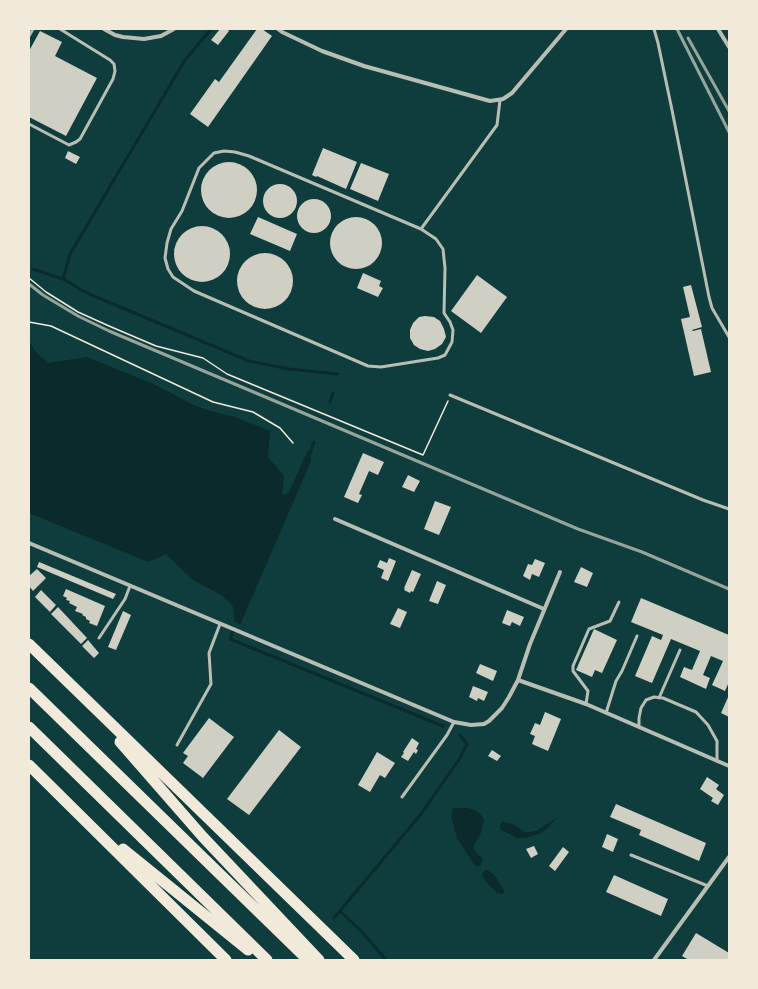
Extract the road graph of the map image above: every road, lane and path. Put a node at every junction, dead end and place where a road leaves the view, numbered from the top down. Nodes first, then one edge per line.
1 (33, 29) edge
2 (60, 29) edge
3 (104, 29) edge
4 (174, 29) edge
5 (278, 29) edge
6 (566, 29) edge
7 (654, 29) edge
8 (718, 29) edge
9 (29, 36) edge
10 (729, 48) edge
11 (500, 100) junction
12 (29, 124) edge
13 (421, 229) junction
14 (29, 278) edge
15 (29, 322) edge
16 (729, 337) edge
17 (450, 395) joint
18 (293, 443) dead end
19 (729, 509) edge
20 (335, 519) dead end
21 (29, 543) edge
22 (560, 572) dead end
23 (130, 586) junction
24 (619, 602) dead end
25 (544, 609) junction
26 (220, 624) junction
27 (637, 636) dead end
28 (99, 638) dead end
29 (29, 644) edge
30 (680, 650) dead end
31 (518, 680) junction
32 (68, 682) junction
33 (29, 688) edge
34 (659, 698) junction
35 (586, 704) junction
36 (606, 713) junction
37 (454, 722) junction
38 (29, 727) edge
39 (639, 728) junction
40 (177, 745) dead end
41 (717, 761) junction
42 (29, 765) edge
43 (729, 766) edge
44 (50, 786) junction
45 (402, 798) dead end
46 (631, 855) dead end
47 (729, 857) edge
48 (708, 886) junction
49 (226, 960) edge
50 (261, 960) edge
51 (267, 960) edge
52 (308, 960) edge
53 (319, 960) edge
54 (354, 960) edge
55 (654, 960) edge

1 - 9 lane
2 - 12 lane
3 - 4 street
5 - 11 street
6 - 11 street
7 - 16 lane
8 - 10 street
11 - 13 lane
13 - 13 lane
14 - 17 path
15 - 18 path
17 - 19 lane
20 - 25 street
21 - 23 street
22 - 25 street
23 - 26 street
23 - 28 lane
24 - 35 lane
25 - 31 street
26 - 37 street
26 - 40 lane
27 - 36 lane
29 - 32 highway
30 - 34 lane
31 - 35 street
31 - 37 street
32 - 53 highway
32 - 54 highway
33 - 52 highway
34 - 39 lane
34 - 41 lane
35 - 36 street
36 - 39 street
37 - 45 lane
38 - 51 highway
39 - 41 street
41 - 43 street
42 - 44 highway
44 - 49 highway
44 - 50 highway
46 - 48 lane
47 - 48 street
48 - 55 street

